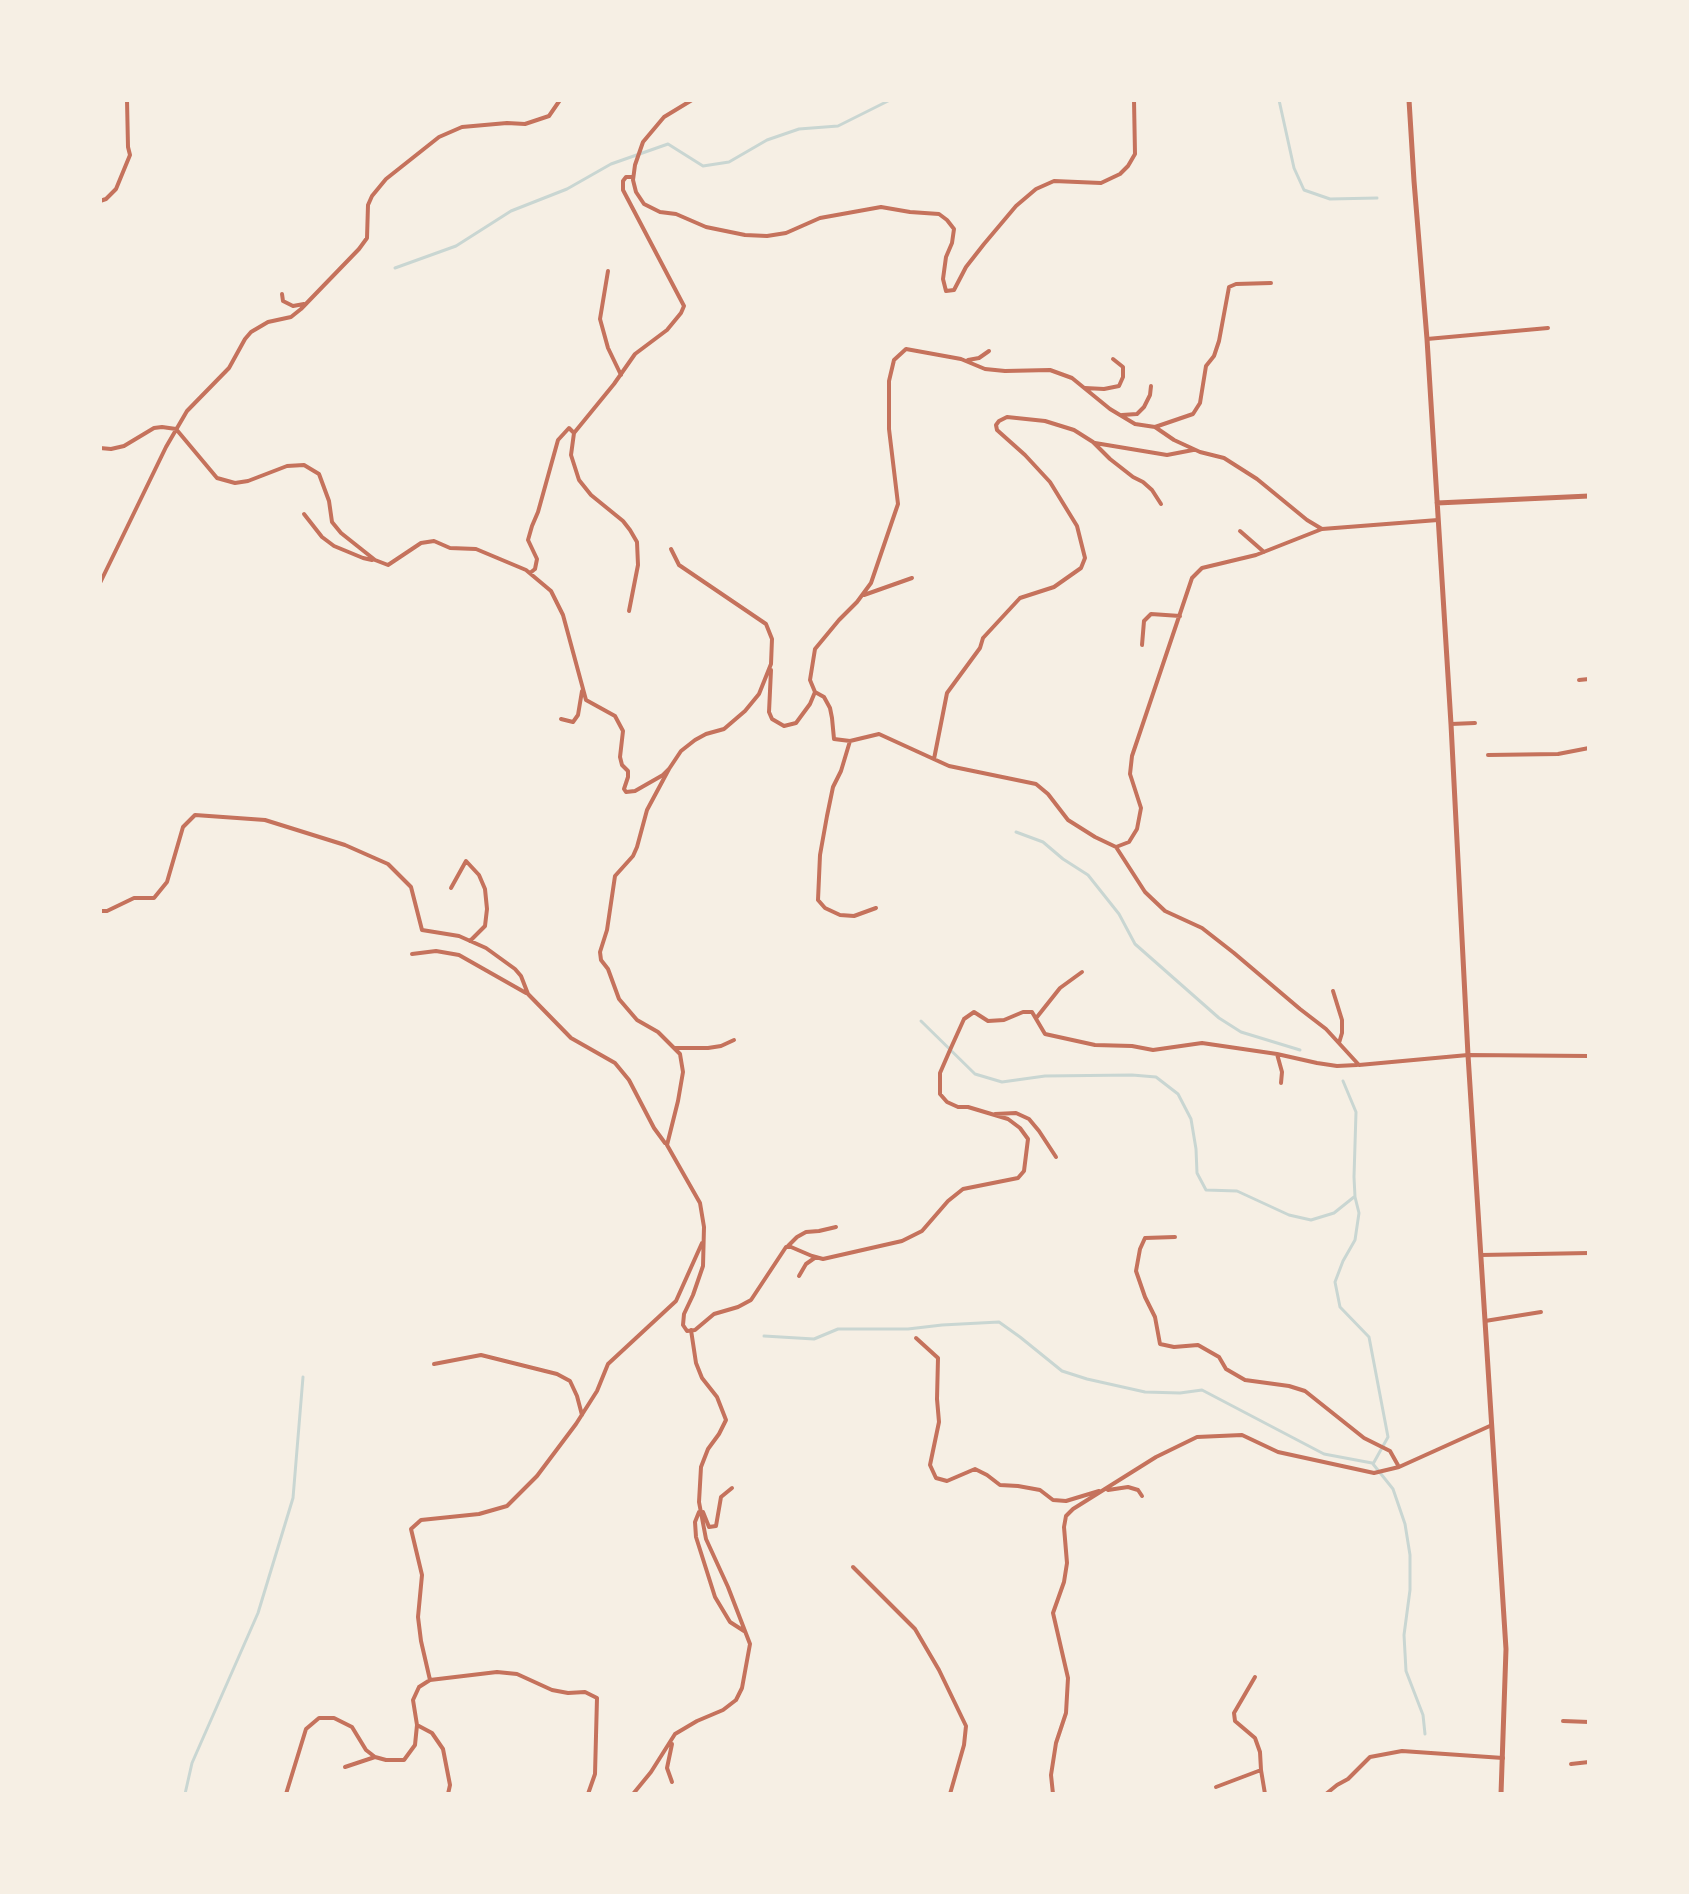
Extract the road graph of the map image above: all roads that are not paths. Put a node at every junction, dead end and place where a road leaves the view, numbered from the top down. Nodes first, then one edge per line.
1 (127, 100) edge
2 (560, 100) edge
3 (692, 100) edge
4 (1134, 100) edge
5 (1409, 100) edge
6 (634, 177) junction
7 (100, 201) edge
8 (608, 271) dead end
9 (1271, 283) dead end
10 (282, 294) dead end
11 (306, 304) junction
12 (1548, 328) dead end
13 (1427, 339) junction
14 (989, 351) dead end
15 (1113, 359) dead end
16 (966, 361) junction
17 (621, 375) junction
18 (1151, 386) dead end
19 (1083, 387) junction
20 (1120, 415) junction
21 (1155, 427) junction
22 (176, 429) junction
23 (574, 433) junction
24 (1093, 442) junction
25 (100, 448) edge
26 (1195, 450) junction
27 (1589, 496) edge
28 (1437, 503) junction
29 (1161, 504) dead end
30 (304, 514) dead end
31 (1438, 520) junction
32 (1322, 529) junction
33 (1240, 531) dead end
34 (671, 549) dead end
35 (1264, 552) junction
36 (375, 560) junction
37 (530, 573) junction
38 (912, 578) dead end
39 (100, 583) edge
40 (862, 595) junction
41 (629, 611) dead end
42 (1180, 616) junction
43 (1142, 645) dead end
44 (771, 664) junction
45 (1589, 679) edge
46 (1579, 680) dead end
47 (582, 689) junction
48 (815, 692) junction
49 (561, 719) dead end
50 (1475, 723) dead end
51 (1451, 724) junction
52 (850, 741) junction
53 (1589, 748) edge
54 (1488, 755) dead end
55 (934, 759) junction
56 (669, 769) junction
57 (1116, 847) junction
58 (451, 888) dead end
59 (876, 908) dead end
60 (100, 911) edge
61 (470, 941) junction
62 (412, 954) dead end
63 (1082, 972) dead end
64 (1333, 991) dead end
65 (528, 994) junction
66 (1037, 1017) junction
67 (734, 1040) dead end
68 (1339, 1043) junction
69 (675, 1048) junction
70 (1277, 1054) junction
71 (1468, 1055) junction
72 (1589, 1056) edge
73 (1359, 1065) junction
74 (1281, 1083) dead end
75 (993, 1114) junction
76 (667, 1145) junction
77 (1056, 1157) dead end
78 (836, 1227) dead end
79 (1175, 1237) dead end
80 (703, 1241) junction
81 (787, 1247) junction
82 (1589, 1253) edge
83 (1481, 1255) junction
84 (816, 1257) junction
85 (799, 1276) dead end
86 (1541, 1312) dead end
87 (1485, 1321) junction
88 (691, 1330) junction
89 (916, 1338) dead end
90 (434, 1364) dead end
91 (582, 1415) junction
92 (1492, 1425) junction
93 (1399, 1467) junction
94 (732, 1488) dead end
95 (1103, 1490) junction
96 (1142, 1496) dead end
97 (699, 1502) junction
98 (700, 1510) junction
99 (853, 1567) dead end
100 (746, 1632) junction
101 (1255, 1677) dead end
102 (430, 1680) junction
103 (1563, 1721) dead end
104 (1589, 1722) edge
105 (417, 1725) junction
106 (675, 1734) junction
107 (375, 1757) junction
108 (1503, 1758) junction
109 (1589, 1762) edge
110 (1571, 1764) dead end
111 (345, 1767) dead end
112 (1261, 1770) junction
113 (672, 1782) dead end
114 (1216, 1787) dead end
115 (286, 1794) edge
116 (448, 1794) edge
117 (588, 1794) edge
118 (633, 1794) edge
119 (950, 1794) edge
120 (1053, 1794) edge
121 (1265, 1794) edge
122 (1326, 1794) edge
123 (1501, 1794) edge

1 - 7 street
2 - 11 street
3 - 6 street
4 - 6 street
5 - 13 street
6 - 17 street
8 - 17 street
9 - 21 street
10 - 11 street
11 - 22 street
12 - 13 street
13 - 28 street
14 - 16 street
15 - 19 street
16 - 19 street
16 - 40 street
17 - 23 street
18 - 20 street
19 - 20 street
20 - 21 street
21 - 26 street
22 - 25 street
22 - 36 street
22 - 39 street
23 - 37 street
23 - 41 street
24 - 26 street
24 - 29 street
24 - 55 street
26 - 32 street
27 - 28 street
28 - 31 street
30 - 36 street
31 - 32 street
31 - 51 street
32 - 35 street
33 - 35 street
34 - 44 street
35 - 42 street
36 - 37 street
37 - 47 street
38 - 40 street
40 - 48 street
42 - 43 street
42 - 57 street
44 - 48 street
44 - 56 street
45 - 46 street
47 - 49 street
47 - 56 street
48 - 52 street
50 - 51 street
51 - 71 street
52 - 55 street
52 - 59 street
53 - 54 street
55 - 57 street
56 - 69 street
57 - 68 street
58 - 61 street
60 - 61 street
61 - 65 street
62 - 65 street
63 - 66 street
64 - 68 street
65 - 76 street
66 - 70 street
66 - 75 street
67 - 69 street
68 - 73 street
69 - 76 street
70 - 73 street
70 - 74 street
71 - 72 street
71 - 73 street
71 - 83 street
75 - 77 street
75 - 84 street
76 - 80 street
78 - 81 street
79 - 93 street
80 - 88 street
80 - 91 street
81 - 84 street
81 - 88 street
82 - 83 street
83 - 87 street
84 - 85 street
86 - 87 street
87 - 92 street
88 - 97 street
89 - 95 street
90 - 91 street
91 - 102 street
92 - 93 street
92 - 108 street
93 - 95 street
94 - 97 street
95 - 96 street
95 - 120 street
97 - 98 street
98 - 100 street
98 - 100 street
99 - 119 street
100 - 106 street
101 - 112 street
102 - 105 street
102 - 117 street
103 - 104 street
105 - 107 street
105 - 116 street
106 - 113 street
106 - 118 street
107 - 111 street
107 - 115 street
108 - 122 street
108 - 123 street
109 - 110 street
112 - 114 street
112 - 121 street

